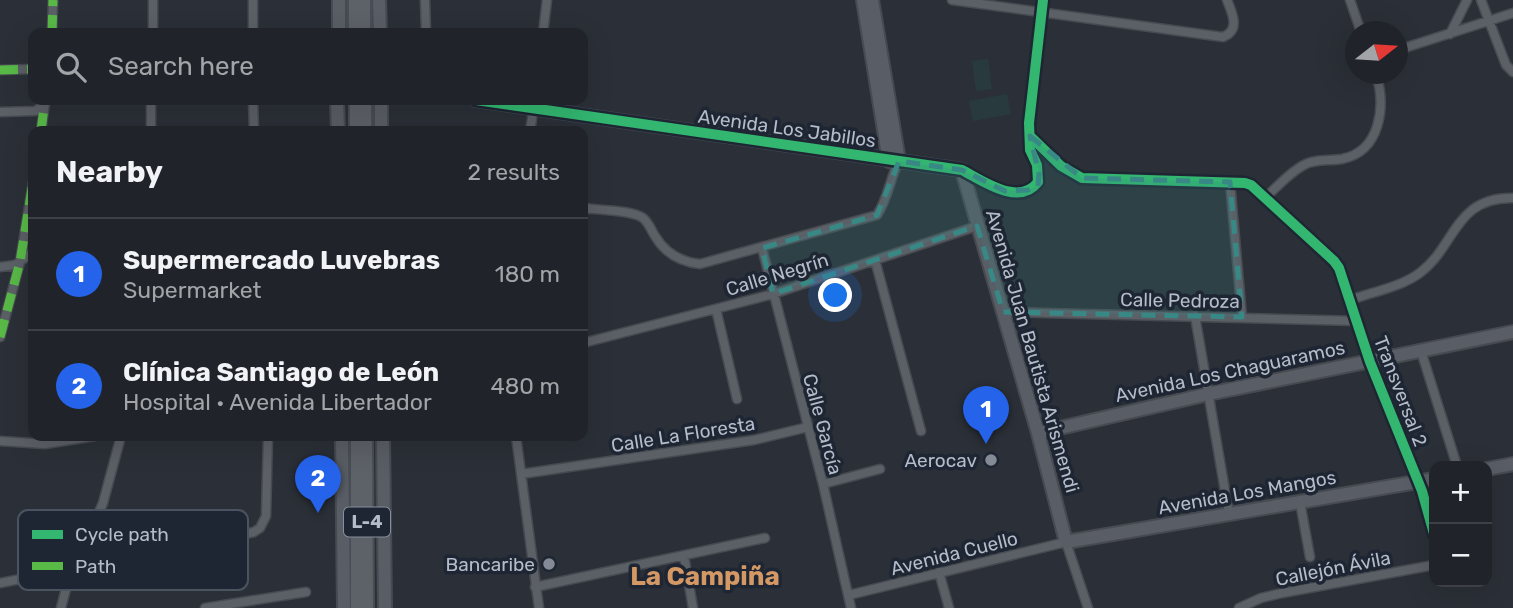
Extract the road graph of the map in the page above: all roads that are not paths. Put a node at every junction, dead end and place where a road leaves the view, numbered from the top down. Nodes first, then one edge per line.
1 (53, 0) edge
2 (153, 0) edge
3 (253, 0) edge
4 (339, 0) edge
5 (355, 0) edge
6 (364, 0) edge
7 (379, 0) edge
8 (425, 0) edge
9 (547, 0) edge
10 (863, 0) edge
11 (872, 0) edge
12 (952, 0) edge
13 (1043, 0) edge
14 (1227, 0) edge
15 (1350, 0) edge
16 (1467, 0) edge
17 (1481, 0) edge
18 (1041, 13) junction
19 (1513, 13) edge
20 (1489, 19) junction
21 (1357, 21) edge
22 (52, 28) edge
23 (153, 28) edge
24 (253, 28) edge
25 (338, 28) edge
26 (355, 28) edge
27 (364, 28) edge
28 (380, 28) edge
29 (426, 28) edge
30 (544, 28) edge
31 (1450, 34) junction
32 (1408, 47) edge
33 (0, 69) edge
34 (28, 69) edge
35 (1513, 72) edge
36 (1377, 84) edge
37 (41, 105) edge
38 (44, 105) edge
39 (152, 105) edge
40 (253, 105) edge
41 (337, 105) edge
42 (356, 105) edge
43 (365, 105) edge
44 (381, 105) edge
45 (534, 105) edge
46 (0, 113) edge
47 (41, 126) edge
48 (151, 126) edge
49 (254, 126) edge
50 (338, 126) edge
51 (356, 126) edge
52 (365, 126) edge
53 (381, 126) edge
54 (531, 126) edge
55 (1030, 136) junction
56 (894, 161) junction
57 (962, 170) junction
58 (1230, 182) junction
59 (1266, 197) junction
60 (1513, 198) edge
61 (588, 209) edge
62 (28, 211) edge
63 (977, 226) junction
64 (762, 248) junction
65 (28, 256) edge
66 (875, 260) junction
67 (19, 262) junction
68 (0, 267) edge
69 (773, 294) junction
70 (1350, 300) junction
71 (716, 309) junction
72 (1003, 312) junction
73 (1195, 316) junction
74 (1242, 317) junction
75 (1357, 321) junction
76 (1513, 332) edge
77 (0, 337) edge
78 (588, 341) edge
79 (1421, 351) junction
80 (1370, 362) junction
81 (1208, 394) junction
82 (737, 399) dead end
83 (808, 428) junction
84 (921, 431) dead end
85 (1038, 433) junction
86 (0, 441) edge
87 (64, 441) edge
88 (120, 441) edge
89 (268, 441) edge
90 (342, 441) edge
91 (357, 441) edge
92 (366, 441) edge
93 (383, 441) edge
94 (517, 441) edge
95 (1455, 461) edge
96 (1513, 464) edge
97 (1492, 468) edge
98 (880, 469) dead end
99 (521, 474) junction
100 (1429, 480) edge
101 (1418, 482) junction
102 (823, 484) junction
103 (1300, 502) junction
104 (100, 510) edge
105 (1229, 514) junction
106 (1431, 524) edge
107 (248, 533) edge
108 (765, 538) dead end
109 (1066, 542) junction
110 (684, 556) junction
111 (1310, 557) dead end
112 (1429, 566) edge
113 (939, 572) junction
114 (18, 580) edge
115 (0, 583) edge
116 (535, 587) junction
117 (67, 590) edge
118 (306, 592) dead end
119 (849, 595) junction
120 (344, 607) edge
121 (384, 607) edge
122 (61, 608) edge
123 (205, 608) edge
124 (357, 608) edge
125 (367, 608) edge
126 (539, 608) edge
127 (693, 608) edge
128 (851, 608) edge
129 (949, 608) edge
130 (1088, 608) edge
131 (1239, 608) edge

1 - 22 street
2 - 23 street
3 - 24 street
4 - 25 street
5 - 26 main road
6 - 27 main road
7 - 28 street
8 - 29 street
9 - 30 street
10 - 56 street
11 - 56 street
12 - 18 street
13 - 18 street
14 - 18 street
15 - 21 street
16 - 31 street
17 - 20 street
18 - 55 street
19 - 20 street
20 - 31 street
20 - 35 street
31 - 32 street
33 - 34 street
36 - 59 street
37 - 46 street
38 - 47 street
39 - 48 street
40 - 49 street
41 - 50 street
42 - 51 main road
43 - 52 main road
44 - 53 street
45 - 54 street
45 - 56 street, Avenida Los Jabillos
55 - 57 street, Avenida Los Jabillos
55 - 58 street, Transversal 2
56 - 57 street, Avenida Los Jabillos
56 - 64 street
57 - 63 street, Avenida Juan Bautista Arismendi
58 - 59 street, Transversal 2
58 - 74 street
59 - 70 street, Transversal 2
60 - 70 street
61 - 64 street
62 - 67 street
63 - 66 street, Calle Negrín
63 - 72 street, Avenida Juan Bautista Arismendi
64 - 69 street, Calle García
65 - 67 street
66 - 69 street, Calle Negrín
66 - 84 street
67 - 68 street
67 - 77 street
69 - 71 street, Calle Negrín
69 - 83 street, Calle García
70 - 75 street, Transversal 2
71 - 78 street, Calle Negrín
71 - 82 street
72 - 73 street, Calle Pedroza
72 - 85 street, Avenida Juan Bautista Arismendi
73 - 74 street, Calle Pedroza
73 - 81 street
74 - 75 street, Calle Pedroza
75 - 80 street, Transversal 2
76 - 79 street, Avenida Los Chaguaramos
79 - 80 street, Avenida Los Chaguaramos
79 - 95 street
80 - 81 street, Avenida Los Chaguaramos
80 - 101 street, Transversal 2
81 - 85 street, Avenida Los Chaguaramos
81 - 105 street
83 - 99 street, Calle La Floresta
83 - 102 street, Calle García
85 - 109 street, Avenida Juan Bautista Arismendi
86 - 87 street
88 - 104 street
89 - 107 street
90 - 120 street, L-4
91 - 124 main road, L-4
92 - 125 main road, L-4
93 - 121 street, L-4
94 - 99 street
96 - 97 street
98 - 102 street
99 - 116 street
100 - 101 street, Avenida Los Mangos
101 - 103 street, Avenida Los Mangos
101 - 106 street, Transversal 2
102 - 119 street, Calle García
103 - 105 street, Avenida Los Mangos
103 - 111 street
105 - 109 street, Avenida Los Mangos
108 - 110 street
109 - 113 street, Avenida Cuello
109 - 130 street
110 - 116 street
110 - 127 street
112 - 131 street, Callejón Ávila
113 - 119 street, Avenida Cuello
113 - 129 street
114 - 115 street
116 - 126 street
117 - 122 street
118 - 123 street
119 - 128 street, Calle García

